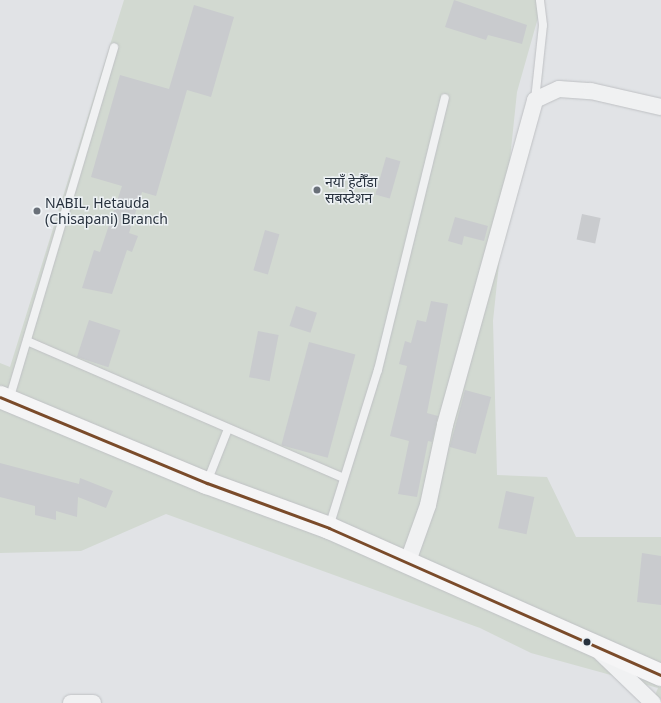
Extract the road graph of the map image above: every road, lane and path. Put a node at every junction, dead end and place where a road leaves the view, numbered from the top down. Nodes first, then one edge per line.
1 (540, 0) edge
2 (114, 47) dead end
3 (445, 98) dead end
4 (535, 100) junction
5 (661, 107) edge
6 (27, 341) junction
7 (4, 399) edge
8 (228, 429) junction
9 (344, 478) junction
10 (207, 483) junction
11 (329, 528) junction
12 (408, 561) junction
13 (588, 640) junction
14 (661, 675) edge
15 (71, 703) edge
16 (93, 703) edge
17 (653, 703) edge

1 - 4 lane
2 - 6 lane
3 - 9 lane
4 - 5 street
4 - 12 street
6 - 7 lane
6 - 8 lane
7 - 10 highway
8 - 9 lane
8 - 10 lane
9 - 11 lane
10 - 11 highway
11 - 12 highway
12 - 13 highway
13 - 14 highway
13 - 17 street
15 - 16 street

